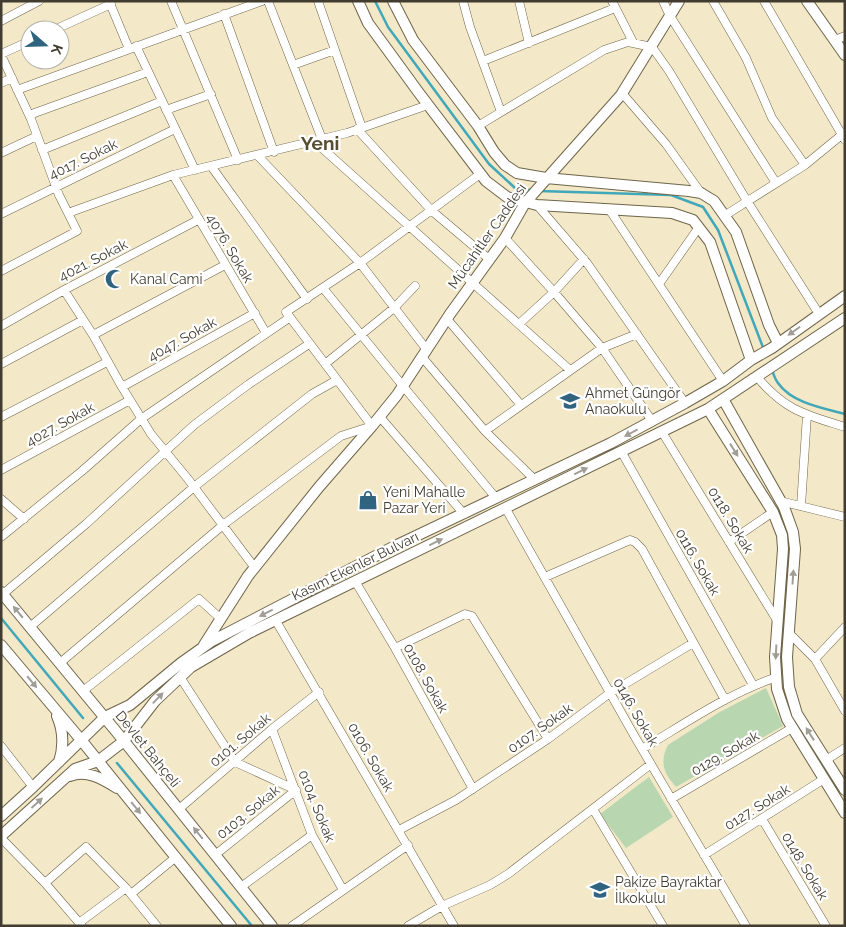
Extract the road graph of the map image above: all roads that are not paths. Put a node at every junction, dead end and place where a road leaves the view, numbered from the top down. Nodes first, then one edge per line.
1 (39, 1) edge
2 (172, 1) edge
3 (262, 1) edge
4 (268, 1) edge
5 (318, 1) edge
6 (358, 1) edge
7 (393, 1) edge
8 (463, 1) edge
9 (663, 1) edge
10 (678, 1) edge
11 (713, 1) edge
12 (764, 1) edge
13 (807, 1) edge
14 (522, 2) edge
15 (110, 3) edge
16 (28, 4) edge
17 (614, 5) edge
18 (224, 14) junction
19 (670, 16) junction
20 (1, 21) edge
21 (70, 22) edge
22 (183, 29) junction
23 (845, 36) edge
24 (834, 40) junction
25 (633, 42) junction
26 (529, 44) junction
27 (20, 46) edge
28 (652, 47) junction
29 (132, 48) junction
30 (335, 50) junction
31 (1, 55) edge
32 (845, 55) edge
33 (483, 61) junction
34 (293, 66) junction
35 (148, 72) junction
36 (12, 78) junction
37 (1, 83) edge
38 (17, 90) junction
39 (622, 92) junction
40 (211, 94) junction
41 (162, 102) junction
42 (428, 105) junction
43 (166, 110) junction
44 (501, 112) junction
45 (29, 115) junction
46 (478, 126) junction
47 (359, 128) junction
48 (175, 129) junction
49 (37, 136) junction
50 (844, 136) edge
51 (318, 140) junction
52 (42, 150) junction
53 (274, 152) junction
54 (1, 153) edge
55 (258, 156) junction
56 (238, 160) junction
57 (805, 165) junction
58 (211, 166) junction
59 (195, 170) junction
60 (480, 174) junction
61 (173, 175) junction
62 (546, 178) junction
63 (776, 183) junction
64 (56, 186) junction
65 (701, 194) junction
66 (747, 201) junction
67 (525, 203) junction
68 (537, 205) junction
69 (609, 209) junction
70 (432, 211) junction
71 (68, 213) junction
72 (1, 214) edge
73 (724, 216) junction
74 (198, 220) junction
75 (409, 227) junction
76 (699, 227) junction
77 (505, 238) junction
78 (489, 259) junction
79 (584, 259) junction
80 (360, 263) junction
81 (225, 265) junction
82 (1, 271) edge
83 (472, 283) junction
84 (658, 284) junction
85 (415, 286) dead end
86 (324, 288) junction
87 (64, 290) junction
88 (554, 292) junction
89 (845, 296) edge
90 (307, 299) junction
91 (394, 308) junction
92 (255, 313) junction
93 (819, 314) junction
94 (289, 318) junction
95 (845, 318) edge
96 (447, 319) junction
97 (83, 320) junction
98 (518, 324) junction
99 (1, 326) edge
100 (266, 333) junction
101 (361, 334) junction
102 (637, 334) junction
103 (93, 335) junction
104 (309, 344) junction
105 (775, 345) junction
106 (602, 348) junction
107 (424, 353) junction
108 (754, 358) junction
109 (107, 362) junction
110 (1, 364) edge
111 (325, 364) junction
112 (570, 370) junction
113 (759, 376) junction
114 (337, 380) junction
115 (723, 381) junction
116 (403, 386) junction
117 (122, 387) junction
118 (130, 400) junction
119 (723, 400) junction
120 (685, 404) junction
121 (521, 405) junction
122 (708, 409) junction
123 (1, 416) edge
124 (808, 416) junction
125 (380, 417) junction
126 (141, 418) junction
127 (652, 421) junction
128 (372, 426) junction
129 (845, 427) edge
130 (485, 430) junction
131 (662, 432) junction
132 (165, 451) junction
133 (621, 452) junction
134 (1, 470) edge
135 (534, 480) junction
136 (194, 487) junction
137 (496, 498) junction
138 (1, 499) edge
139 (780, 501) junction
140 (802, 506) junction
141 (506, 509) junction
142 (773, 512) junction
143 (464, 514) junction
144 (845, 517) edge
145 (24, 519) junction
146 (223, 525) junction
147 (1, 537) edge
148 (729, 542) junction
149 (255, 568) junction
150 (545, 577) junction
151 (355, 581) junction
152 (2, 593) edge
153 (221, 618) junction
154 (276, 621) junction
155 (778, 622) junction
156 (30, 627) junction
157 (845, 627) edge
158 (789, 633) junction
159 (693, 643) junction
160 (1, 645) edge
161 (202, 648) junction
162 (395, 648) junction
163 (815, 659) junction
164 (60, 663) junction
165 (180, 677) junction
166 (777, 677) junction
167 (753, 685) junction
168 (83, 691) junction
169 (319, 692) junction
170 (610, 693) junction
171 (725, 700) junction
172 (51, 704) junction
173 (845, 710) edge
174 (105, 717) junction
175 (792, 728) junction
176 (272, 729) junction
177 (548, 739) junction
178 (82, 741) junction
179 (124, 741) junction
180 (1, 746) edge
181 (845, 748) edge
182 (642, 749) junction
183 (826, 760) junction
184 (98, 761) junction
185 (235, 762) junction
186 (58, 763) junction
187 (651, 764) junction
188 (64, 779) junction
189 (824, 779) junction
190 (33, 787) junction
191 (473, 789) junction
192 (296, 790) junction
193 (845, 790) edge
194 (122, 791) junction
195 (671, 798) junction
196 (179, 809) junction
197 (593, 809) junction
198 (845, 813) edge
199 (1, 816) edge
200 (762, 819) junction
201 (399, 830) junction
202 (312, 835) junction
203 (1, 837) edge
204 (408, 845) junction
205 (215, 854) junction
206 (704, 855) junction
207 (176, 857) junction
208 (45, 883) junction
209 (241, 887) junction
210 (343, 890) junction
211 (128, 891) junction
212 (442, 906) junction
213 (80, 924) edge
214 (158, 926) edge
215 (231, 926) edge
216 (272, 926) edge
217 (292, 926) edge
218 (408, 926) edge
219 (454, 926) edge
220 (663, 926) edge
221 (746, 926) edge
222 (826, 926) edge

1 - 16 street
2 - 22 street
3 - 18 street
4 - 34 street
5 - 30 street
6 - 42 street
7 - 46 street
8 - 33 street
9 - 19 street
10 - 19 street, Mücahitler Caddesi
11 - 57 street
12 - 50 street
13 - 24 street
14 - 26 street
15 - 21 street
15 - 29 street
16 - 20 street
17 - 25 street
17 - 26 street
18 - 22 street
18 - 53 street
19 - 28 street, Mücahitler Caddesi
19 - 63 street
22 - 29 street
22 - 40 street
23 - 24 street
24 - 32 street
25 - 28 street
25 - 44 street
26 - 33 street
27 - 31 street
28 - 39 street, Mücahitler Caddesi
28 - 66 street
29 - 35 street
29 - 38 street
30 - 34 street
30 - 47 street
31 - 36 street
33 - 44 street
34 - 51 street
35 - 41 street
35 - 45 street
36 - 37 street
36 - 38 street
38 - 45 street
39 - 62 street, Mücahitler Caddesi
39 - 65 street
40 - 43 street
40 - 56 street
41 - 43 street
41 - 52 street
42 - 47 street
42 - 60 street
43 - 48 street
44 - 46 street
45 - 49 street
46 - 62 street
47 - 51 street
47 - 70 street
48 - 59 street
48 - 64 street, 4017. Sokak
49 - 52 street
49 - 54 street
50 - 57 street
51 - 53 street
51 - 75 street
52 - 64 street
53 - 55 street
55 - 56 street
55 - 80 street
56 - 58 street
57 - 63 street
58 - 59 street
58 - 90 street
59 - 61 street
60 - 67 street
60 - 70 street
61 - 71 street
61 - 74 street, 4076. Sokak
62 - 65 street
62 - 67 street, Mücahitler Caddesi
63 - 66 street
64 - 71 street
64 - 72 street, 4017. Sokak
65 - 73 street
66 - 73 street
66 - 93 street
67 - 68 street
67 - 77 street, Mücahitler Caddesi
68 - 69 street
68 - 79 street
69 - 76 street
69 - 84 street
70 - 75 street
70 - 78 street
71 - 82 street
73 - 105 street
74 - 81 street, 4076. Sokak
74 - 87 street, 4021. Sokak
75 - 80 street
75 - 83 street
76 - 84 street
76 - 108 street
77 - 78 street, Mücahitler Caddesi
77 - 88 street
78 - 83 street, Mücahitler Caddesi
79 - 88 street
79 - 102 street
80 - 86 street
80 - 91 street
81 - 92 street, 4076. Sokak
81 - 103 street
83 - 96 street, Mücahitler Caddesi
83 - 98 street
84 - 115 street
85 - 91 street
86 - 90 street
86 - 101 street
87 - 97 street
87 - 99 street, 4021. Sokak
88 - 98 street
88 - 106 street
89 - 93 street
90 - 94 street
91 - 101 street
91 - 107 street
92 - 100 street, 4076. Sokak
92 - 117 street, 4047. Sokak
93 -> 105 street
94 - 100 street
94 - 104 street
95 - 113 street, Kasım Ekenler Bulvarı
96 - 107 street, Mücahitler Caddesi
96 - 121 street
97 - 103 street
97 - 110 street
98 - 112 street
100 - 126 street
101 - 111 street
101 - 116 street
102 - 106 street
102 - 120 street
103 - 109 street
104 - 111 street
104 - 132 street
105 - 108 street, Kasım Ekenler Bulvarı
106 - 112 street
106 - 127 street
107 - 116 street, Mücahitler Caddesi
107 - 130 street
108 - 115 street, Kasım Ekenler Bulvarı
109 - 117 street
109 - 123 street
111 - 114 street
112 - 121 street
113 - 119 street, Kasım Ekenler Bulvarı
113 - 124 street
114 - 128 street
114 - 136 street
115 - 120 street, Kasım Ekenler Bulvarı
116 - 125 street, Mücahitler Caddesi
116 - 137 street
117 - 118 street
118 - 126 street
118 - 134 street, 4027. Sokak
119 - 122 street, Kasım Ekenler Bulvarı
119 - 139 street
120 - 127 street, Kasım Ekenler Bulvarı
121 - 130 street
122 - 131 street, Kasım Ekenler Bulvarı
122 -> 142 street
124 - 129 street
124 - 140 street
125 - 128 street, Mücahitler Caddesi
125 - 143 street
126 - 132 street
126 - 145 street
127 -> 135 street, Kasım Ekenler Bulvarı
128 - 146 street
128 - 149 street, Mücahitler Caddesi
130 - 135 street
131 - 133 street, Kasım Ekenler Bulvarı
131 - 148 street, 0118. Sokak
132 - 136 street
132 - 152 street
141 -> 133 street, Kasım Ekenler Bulvarı
133 - 167 street, 0116. Sokak
135 - 137 street, Kasım Ekenler Bulvarı
136 - 146 street
136 - 156 street
137 - 143 street, Kasım Ekenler Bulvarı
138 - 145 street
139 - 140 street
158 -> 139 street
140 - 144 street
141 - 150 street, 0146. Sokak
151 -> 141 street, Kasım Ekenler Bulvarı
142 - 148 street
142 - 155 street
143 -> 161 street, Kasım Ekenler Bulvarı
145 - 147 street
146 - 149 street
146 - 164 street
148 - 155 street, 0118. Sokak
149 - 153 street, Mücahitler Caddesi
150 - 159 street
150 - 170 street, 0146. Sokak
151 - 154 street, Kasım Ekenler Bulvarı
151 - 162 street, 0108. Sokak
156 -> 152 street, Devlet Bahçeli
153 - 161 street, Mücahitler Caddesi
153 - 168 street
154 - 165 street, Kasım Ekenler Bulvarı
154 - 169 street, 0106. Sokak
155 -> 166 street
156 - 164 street, Devlet Bahçeli
157 - 163 street
158 - 163 street
183 -> 158 street
159 - 170 street, 0107. Sokak
159 - 171 street
160 -> 172 street
161 - 174 street, Kasım Ekenler Bulvarı
162 - 177 street
162 - 191 street, 0108. Sokak
163 - 173 street
164 - 168 street, Devlet Bahçeli
179 -> 165 street, Kasım Ekenler Bulvarı
165 - 185 street
166 - 167 street
166 - 175 street
167 - 171 street
168 - 174 street, Devlet Bahçeli
169 - 176 street, 0101. Sokak
169 - 201 street, 0106. Sokak
170 - 177 street, 0107. Sokak
170 - 182 street, 0146. Sokak
171 - 182 street
172 - 178 street
172 - 186 street
174 - 178 street, Kasım Ekenler Bulvarı
174 - 179 street, Devlet Bahçeli
175 - 189 street
175 - 195 street, 0129. Sokak
176 - 185 street, 0101. Sokak
176 - 192 street, 0104. Sokak
177 - 191 street, 0107. Sokak
178 - 184 street
178 - 186 street, Kasım Ekenler Bulvarı
179 - 184 street, Kasım Ekenler Bulvarı
179 - 196 street, Devlet Bahçeli
180 - 190 street
181 - 183 street
182 - 187 street, 0146. Sokak
183 - 193 street
184 - 188 street, Kasım Ekenler Bulvarı
184 - 194 street
185 - 192 street
185 - 196 street, 0101. Sokak
186 - 190 street, Kasım Ekenler Bulvarı
187 - 195 street, 0146. Sokak
187 - 197 street
188 - 194 street
203 -> 188 street, Kasım Ekenler Bulvarı
189 - 198 street
189 - 200 street, 0127. Sokak
190 - 199 street, Kasım Ekenler Bulvarı
191 - 201 street, 0107. Sokak
192 - 202 street, 0104. Sokak
192 - 205 street, 0103. Sokak
194 -> 207 street
195 - 206 street, 0146. Sokak
205 -> 196 street, Devlet Bahçeli
197 - 212 street
197 - 220 street
200 - 206 street, 0127. Sokak
200 - 222 street, 0148. Sokak
201 - 204 street, 0106. Sokak
202 - 209 street
202 - 210 street, 0104. Sokak
203 - 208 street
204 - 210 street
204 - 212 street, 0106. Sokak
205 - 209 street, Devlet Bahçeli
206 - 221 street, 0146. Sokak
207 - 211 street
207 - 215 street
208 - 211 street
208 - 213 street
209 - 216 street, Devlet Bahçeli
210 - 217 street
211 - 213 street
211 - 214 street
212 - 218 street
212 - 219 street, 0106. Sokak

